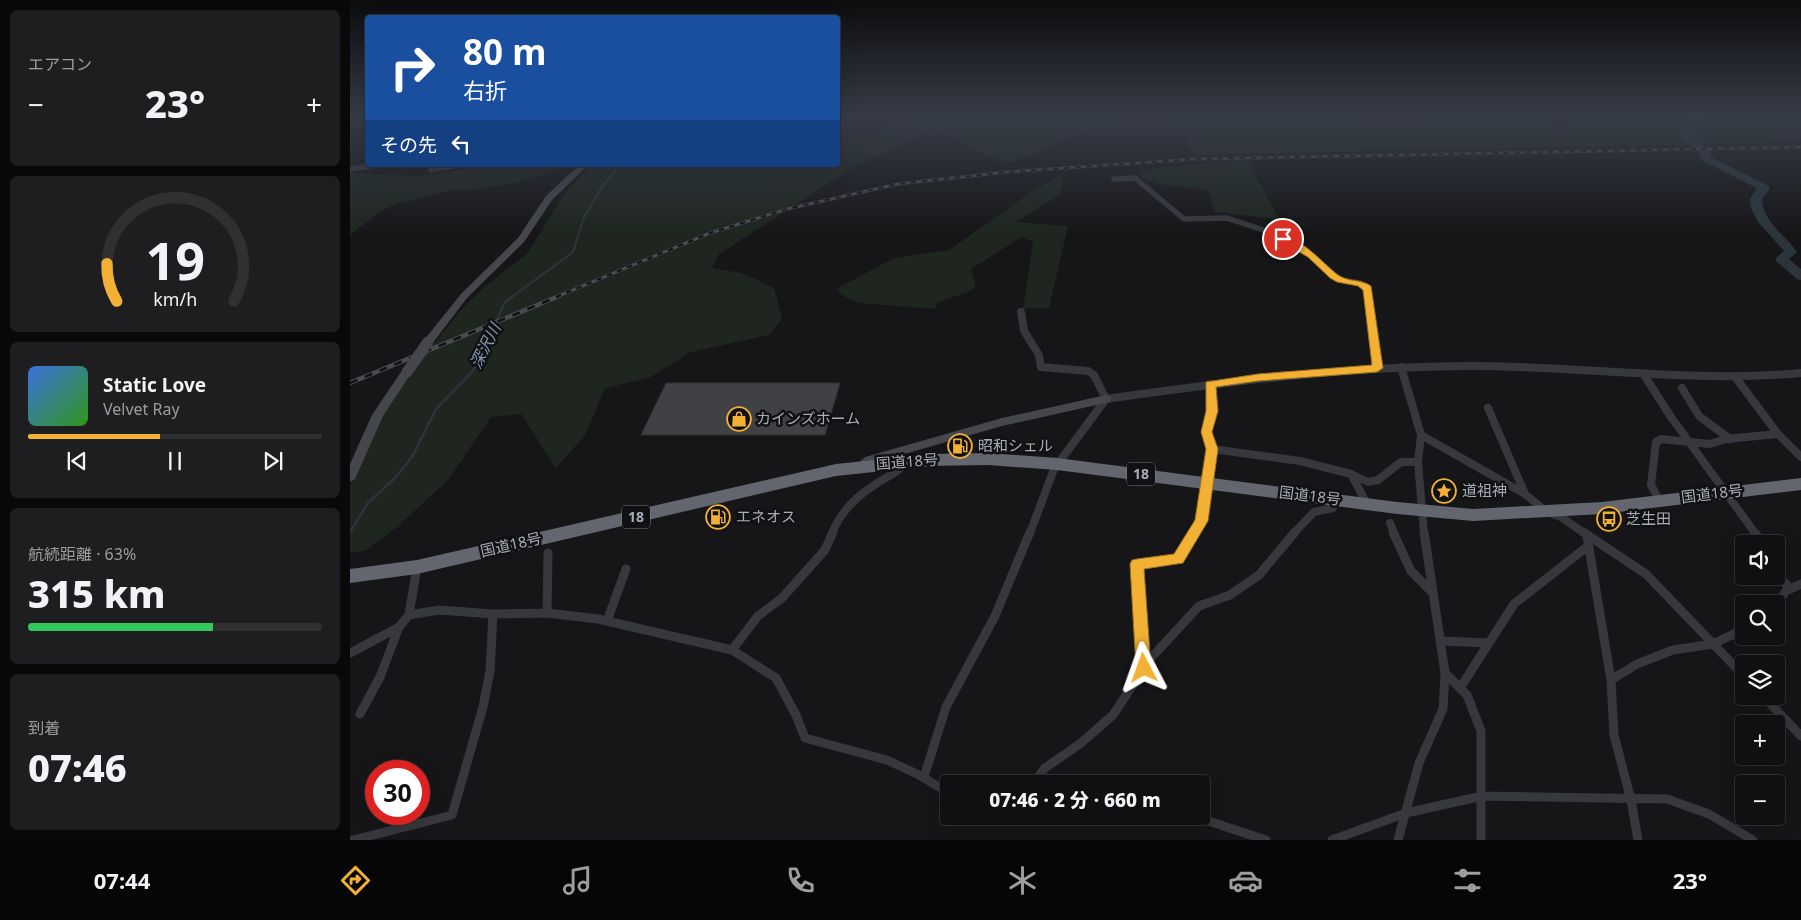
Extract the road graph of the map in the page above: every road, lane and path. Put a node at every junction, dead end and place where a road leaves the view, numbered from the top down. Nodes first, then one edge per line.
1 (365, 167) edge
2 (432, 167) edge
3 (447, 167) edge
4 (582, 167) edge
5 (350, 169) edge
6 (1114, 179) dead end
7 (1021, 312) dead end
8 (1401, 367) junction
9 (1377, 368) junction
10 (1644, 374) junction
11 (1801, 374) edge
12 (1736, 378) junction
13 (1210, 384) junction
14 (1682, 388) dead end
15 (1106, 399) junction
16 (1488, 408) dead end
17 (1778, 434) junction
18 (1421, 435) junction
19 (1730, 438) junction
20 (1689, 442) junction
21 (918, 446) junction
22 (1212, 449) junction
23 (1801, 457) edge
24 (909, 461) junction
25 (1418, 462) junction
26 (1057, 464) junction
27 (861, 466) junction
28 (1351, 474) junction
29 (350, 477) edge
30 (1205, 483) junction
31 (1801, 484) edge
32 (1728, 492) junction
33 (1525, 494) junction
34 (1334, 500) junction
35 (1659, 500) junction
36 (1367, 504) junction
37 (1421, 511) junction
38 (1547, 512) junction
39 (1390, 523) dead end
40 (1758, 535) edge
41 (1588, 541) junction
42 (548, 553) dead end
43 (414, 567) junction
44 (626, 569) dead end
45 (350, 576) edge
46 (1785, 583) edge
47 (1801, 584) edge
48 (1790, 589) junction
49 (1433, 593) junction
50 (1783, 595) edge
51 (547, 613) junction
52 (493, 614) junction
53 (409, 615) junction
54 (607, 621) junction
55 (399, 626) junction
56 (1735, 633) edge
57 (1440, 641) junction
58 (1489, 643) junction
59 (1713, 644) junction
60 (732, 650) junction
61 (350, 653) edge
62 (1735, 667) edge
63 (1144, 668) junction
64 (1445, 672) junction
65 (1611, 680) junction
66 (1460, 688) junction
67 (1772, 705) edge
68 (360, 714) dead end
69 (1801, 736) edge
70 (1040, 775) edge
71 (924, 777) junction
72 (940, 787) edge
73 (1482, 796) junction
74 (1631, 800) junction
75 (1406, 812) junction
76 (1210, 822) edge
77 (353, 840) edge
78 (1266, 840) edge
79 (1332, 840) edge
80 (1398, 840) edge
81 (1481, 840) edge
82 (1638, 840) edge
83 (1753, 840) edge

1 - 5 street
2 - 3 street
4 - 29 street, bridge
6 - 9 street
7 - 15 street
8 - 9 street
8 - 10 street
8 - 18 street
9 - 13 street
10 - 12 street
10 - 20 street
11 - 12 street
12 - 17 street
13 - 15 street
13 - 22 street
14 - 19 street
15 - 21 street
15 - 26 street
16 - 33 street
17 - 19 street
17 - 23 street
18 - 25 street
18 - 33 street
19 - 20 street
20 - 32 street
20 - 35 street
21 - 24 street
21 - 27 street
22 - 28 street
22 - 30 street
24 - 26 highway, 国道18号 / 18
24 - 27 highway, 国道18号 / 18
24 - 60 street
25 - 28 street
25 - 37 street
26 - 30 highway, 国道18号 / 18
26 - 71 street
27 - 43 highway, 国道18号 / 18
28 - 36 street
30 - 34 highway, 国道18号 / 18
30 - 63 street
31 - 32 highway, 国道18号 / 18
32 - 35 highway, 国道18号 / 18
32 - 40 street
33 - 38 street
34 - 36 highway, 国道18号 / 18
34 - 63 street
35 - 38 highway, 国道18号 / 18
36 - 37 highway, 国道18号 / 18
37 - 38 highway, 国道18号 / 18
37 - 49 street
38 - 41 street
39 - 49 street
41 - 58 street
41 - 59 street
41 - 65 street
42 - 51 street
43 - 45 highway, 国道18号 / 18
43 - 53 street
44 - 54 street
46 - 48 street
47 - 48 street
48 - 50 street
49 - 57 street
51 - 52 street
51 - 54 street
52 - 53 street
52 - 77 street
53 - 55 street
54 - 60 street
55 - 61 street
55 - 68 street
56 - 59 street
57 - 58 street
57 - 64 street
58 - 66 street
59 - 62 street
59 - 65 street
60 - 71 street
63 - 70 street
64 - 66 street
64 - 75 street
65 - 74 street
66 - 73 street
67 - 69 street
71 - 72 street
73 - 74 street
73 - 75 street
73 - 81 street
74 - 82 street
74 - 83 street
75 - 79 street
75 - 80 street
76 - 78 street

